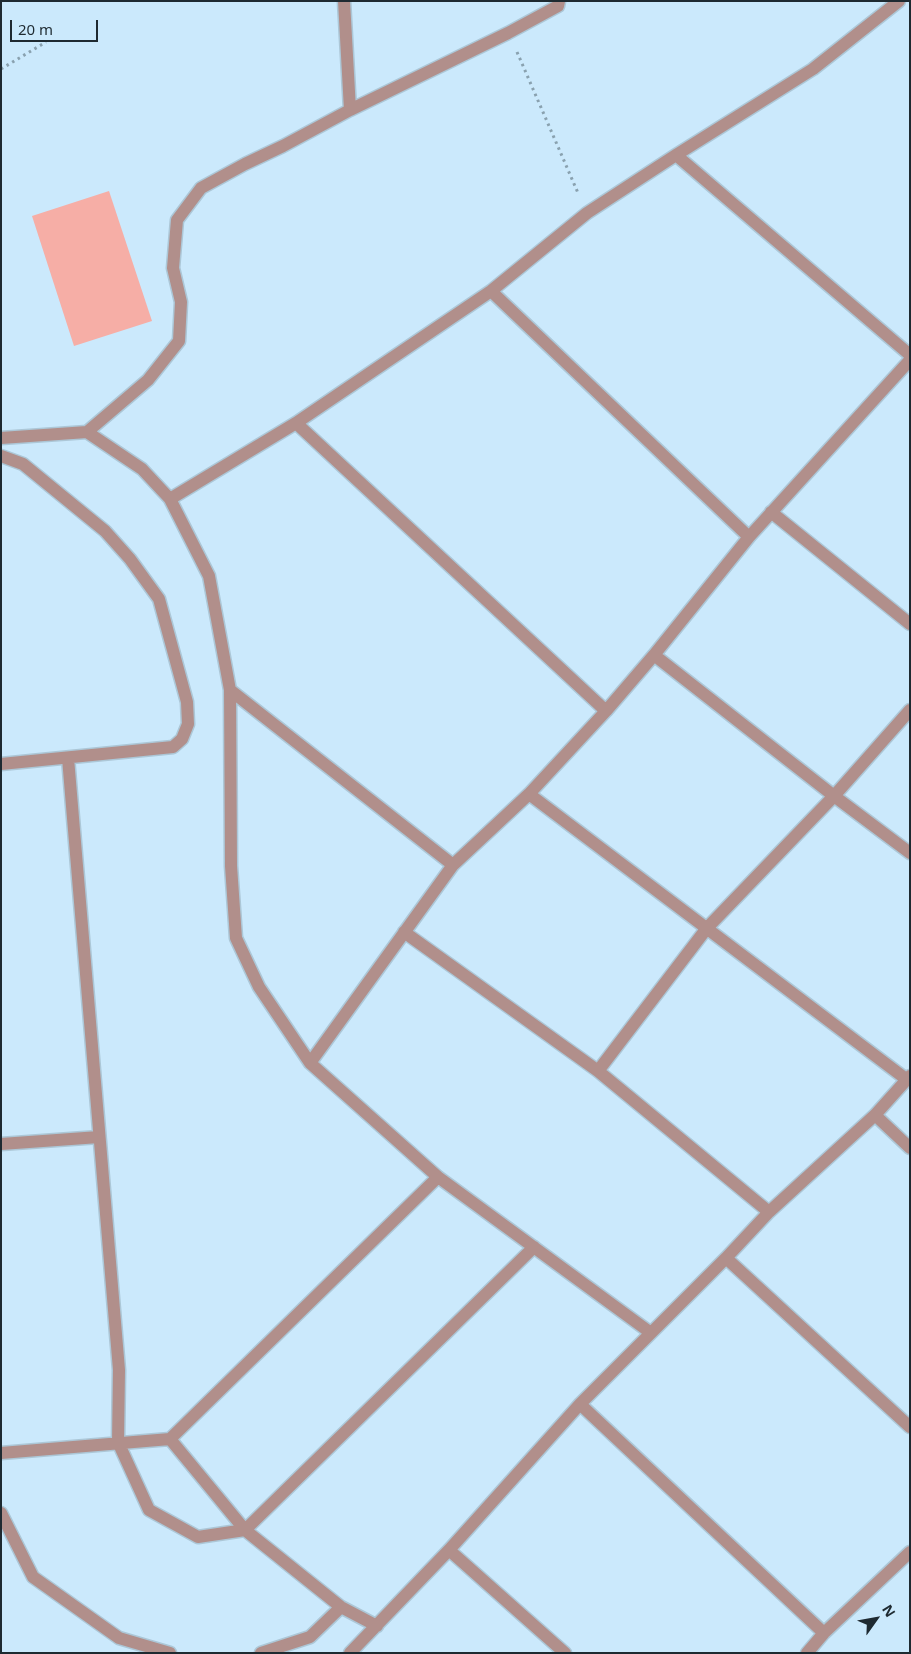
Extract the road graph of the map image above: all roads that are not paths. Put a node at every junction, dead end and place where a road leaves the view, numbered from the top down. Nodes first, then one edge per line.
1 (344, 1) edge
2 (559, 1) edge
3 (898, 1) edge
4 (350, 110) junction
5 (676, 154) junction
6 (491, 291) junction
7 (910, 355) edge
8 (910, 360) edge
9 (296, 423) junction
10 (87, 432) junction
11 (1, 438) edge
12 (1, 456) edge
13 (170, 499) junction
14 (771, 512) junction
15 (749, 537) junction
16 (910, 624) edge
17 (654, 654) junction
18 (230, 690) junction
19 (910, 710) edge
20 (606, 711) junction
21 (68, 758) junction
22 (1, 764) edge
23 (529, 794) junction
24 (834, 796) junction
25 (910, 853) edge
26 (453, 866) junction
27 (707, 928) junction
28 (404, 932) junction
29 (310, 1063) junction
30 (598, 1071) junction
31 (908, 1078) edge
32 (875, 1115) junction
33 (100, 1137) junction
34 (1, 1144) edge
35 (910, 1148) edge
36 (438, 1177) junction
37 (769, 1212) junction
38 (534, 1247) junction
39 (726, 1258) junction
40 (651, 1333) junction
41 (580, 1404) junction
42 (910, 1427) edge
43 (170, 1439) junction
44 (118, 1442) junction
45 (1, 1452) edge
46 (1, 1512) edge
47 (245, 1530) junction
48 (449, 1550) junction
49 (910, 1552) edge
50 (341, 1608) junction
51 (376, 1626) junction
52 (824, 1633) junction
53 (170, 1653) edge
54 (261, 1653) edge
55 (350, 1653) edge
56 (565, 1653) edge
57 (807, 1653) edge

1 - 4 street
2 - 4 street
3 - 5 street
4 - 10 street
5 - 6 street
5 - 7 street
6 - 9 street
6 - 15 street
8 - 14 street
9 - 13 street
9 - 20 street
10 - 11 street
10 - 13 street
12 - 21 street
13 - 18 street
14 - 15 street
14 - 16 street
15 - 17 street
17 - 20 street
17 - 24 street
18 - 26 street
18 - 29 street
19 - 24 street
20 - 23 street
21 - 22 street
21 - 33 street
23 - 26 street
23 - 27 street
24 - 25 street
24 - 27 street
26 - 28 street
27 - 30 street
27 - 31 street
28 - 29 street
28 - 30 street
29 - 36 street
30 - 37 street
31 - 32 street
32 - 35 street
32 - 37 street
33 - 34 street
33 - 44 street
36 - 38 street
36 - 43 street
37 - 39 street
38 - 40 street
38 - 47 street
39 - 40 street
39 - 42 street
40 - 41 street
41 - 48 street
41 - 52 street
43 - 44 street
43 - 47 street
44 - 45 street
44 - 47 street
46 - 53 street
47 - 50 street
48 - 51 street
48 - 56 street
49 - 52 street
50 - 51 street
50 - 54 street
51 - 55 street
52 - 57 street

